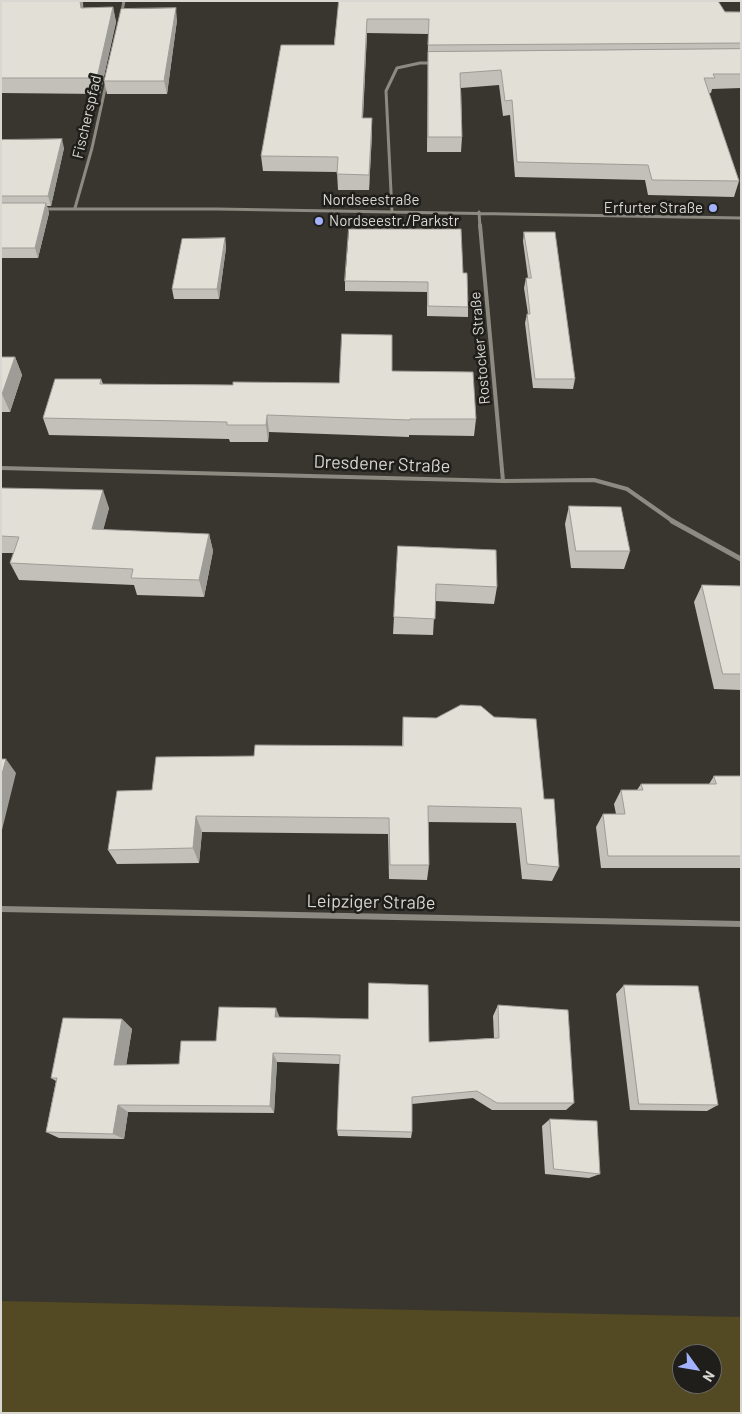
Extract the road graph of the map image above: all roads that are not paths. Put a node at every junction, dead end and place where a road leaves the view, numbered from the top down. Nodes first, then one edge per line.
1 (124, 1) edge
2 (120, 21) edge
3 (440, 62) edge
4 (107, 79) edge
5 (75, 208) junction
6 (38, 209) edge
7 (392, 212) junction
8 (479, 212) junction
9 (741, 218) edge
10 (1, 468) edge
11 (503, 481) junction
12 (741, 559) edge
13 (1, 909) edge
14 (741, 924) edge

1 - 2 street
3 - 7 street
4 - 5 street, Fischerspfad
5 - 6 street, Nordseestraße
5 - 7 street, Nordseestraße
7 - 8 street, Nordseestraße
8 - 9 street, Nordseestraße
8 - 11 street, Rostocker Straße
10 - 11 street, Dresdener Straße
11 - 12 street, Dresdener Straße
13 - 14 street, Leipziger Straße

